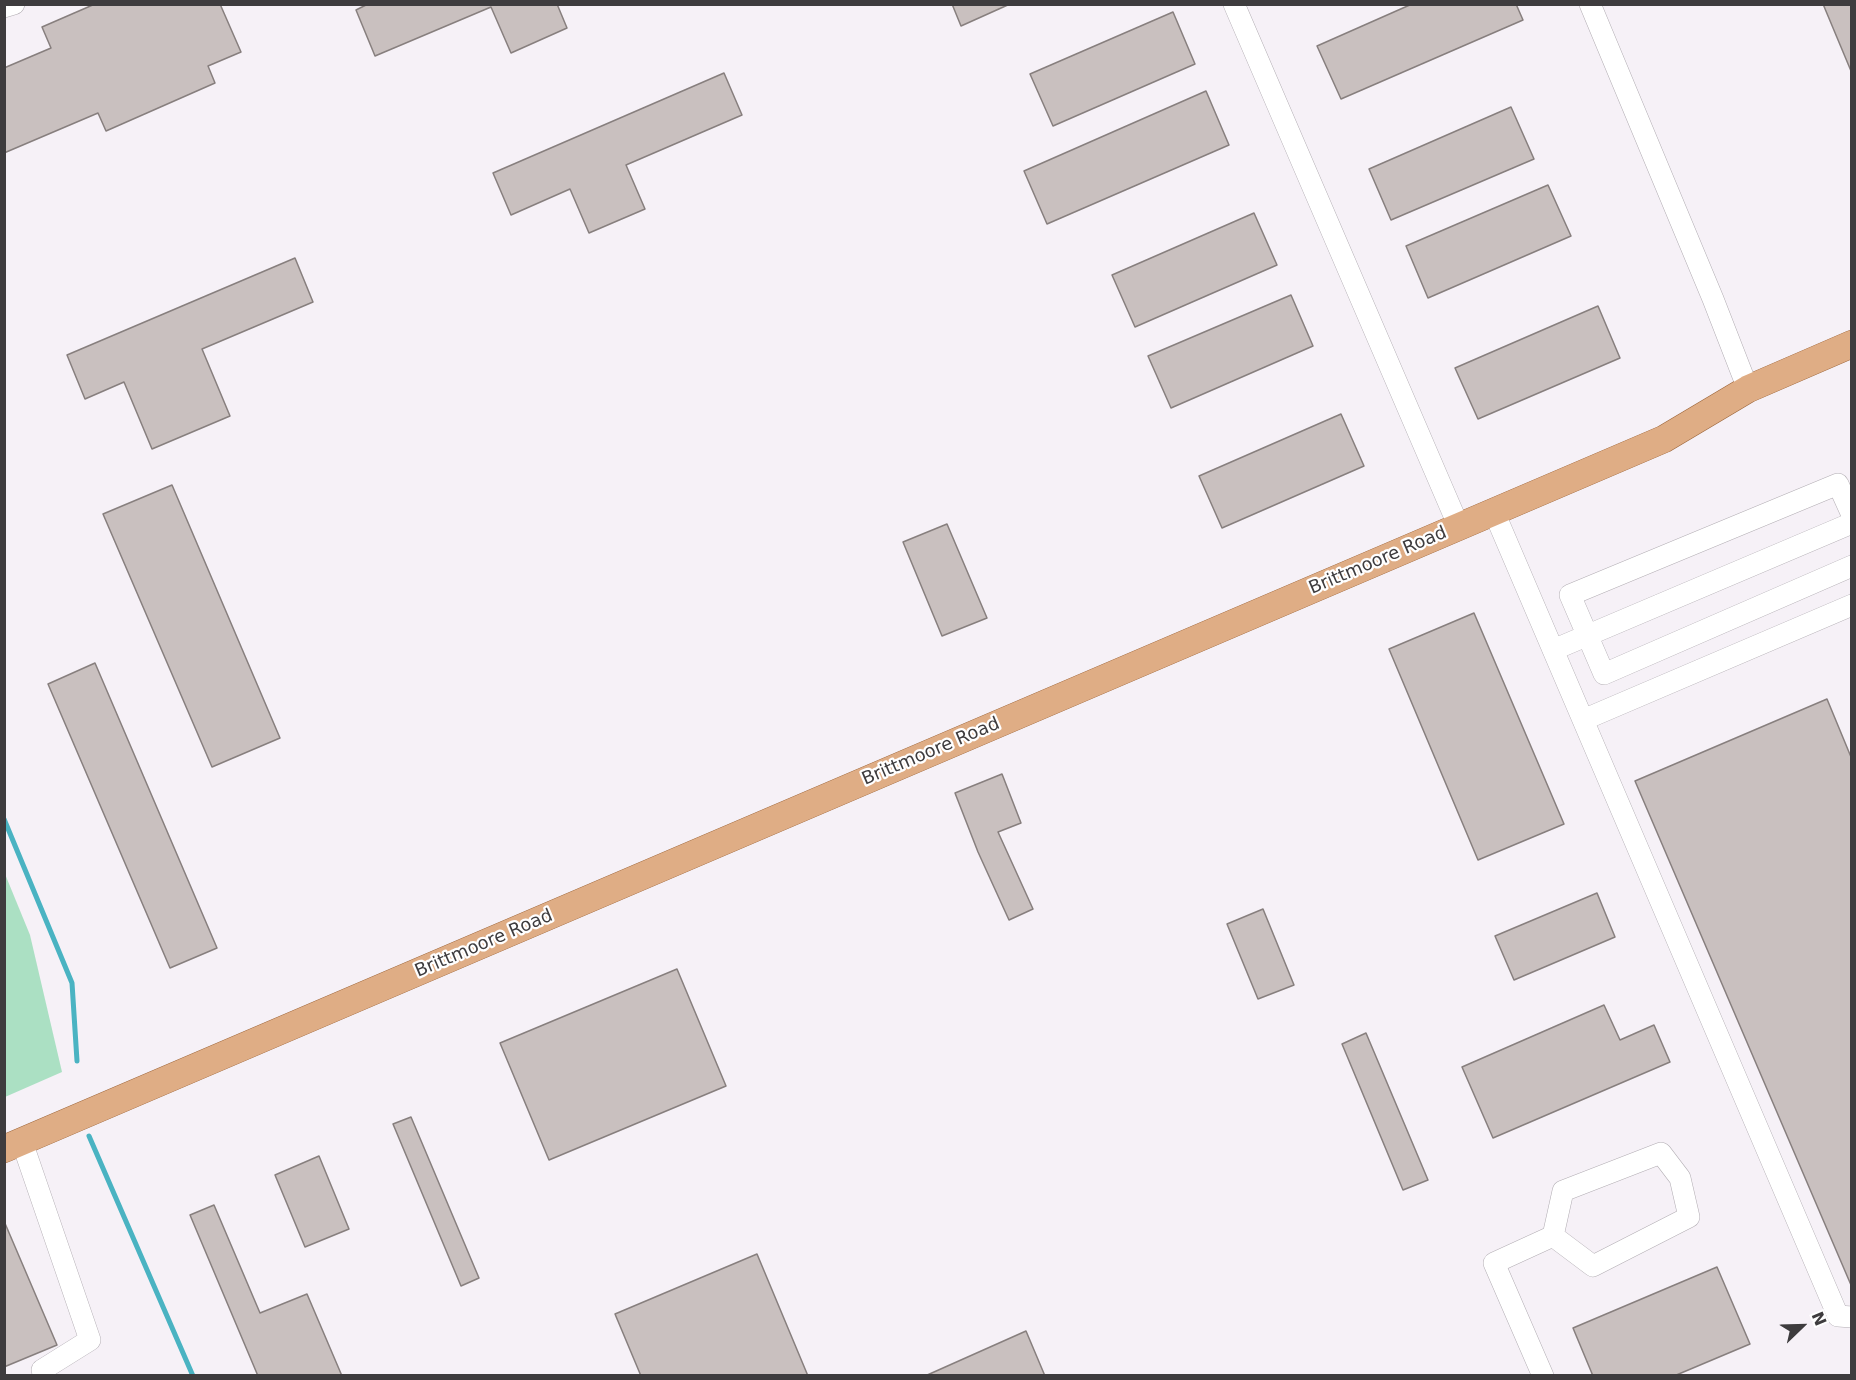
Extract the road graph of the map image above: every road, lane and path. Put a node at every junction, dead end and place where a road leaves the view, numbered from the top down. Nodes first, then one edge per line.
1 (14, 4) edge
2 (1234, 4) edge
3 (1590, 4) edge
4 (4, 7) edge
5 (1851, 344) edge
6 (1748, 389) junction
7 (1494, 512) junction
8 (1851, 515) edge
9 (1851, 523) edge
10 (1459, 527) junction
11 (1851, 566) edge
12 (1851, 605) edge
13 (1587, 635) junction
14 (1553, 650) junction
15 (1583, 720) junction
16 (13, 1145) edge
17 (1553, 1236) junction
18 (1851, 1317) edge
19 (42, 1370) dead end
20 (1543, 1376) edge

1 - 4 lane
2 - 10 lane
3 - 6 lane
5 - 6 main road, Brittmoore Road
6 - 7 main road, Brittmoore Road
7 - 10 main road, Brittmoore Road
7 - 14 lane
8 - 13 lane
9 - 13 lane
10 - 16 main road, Brittmoore Road
11 - 13 lane
12 - 15 lane
13 - 14 lane
14 - 15 lane
15 - 18 lane
16 - 19 lane
17 - 17 lane
17 - 20 lane

